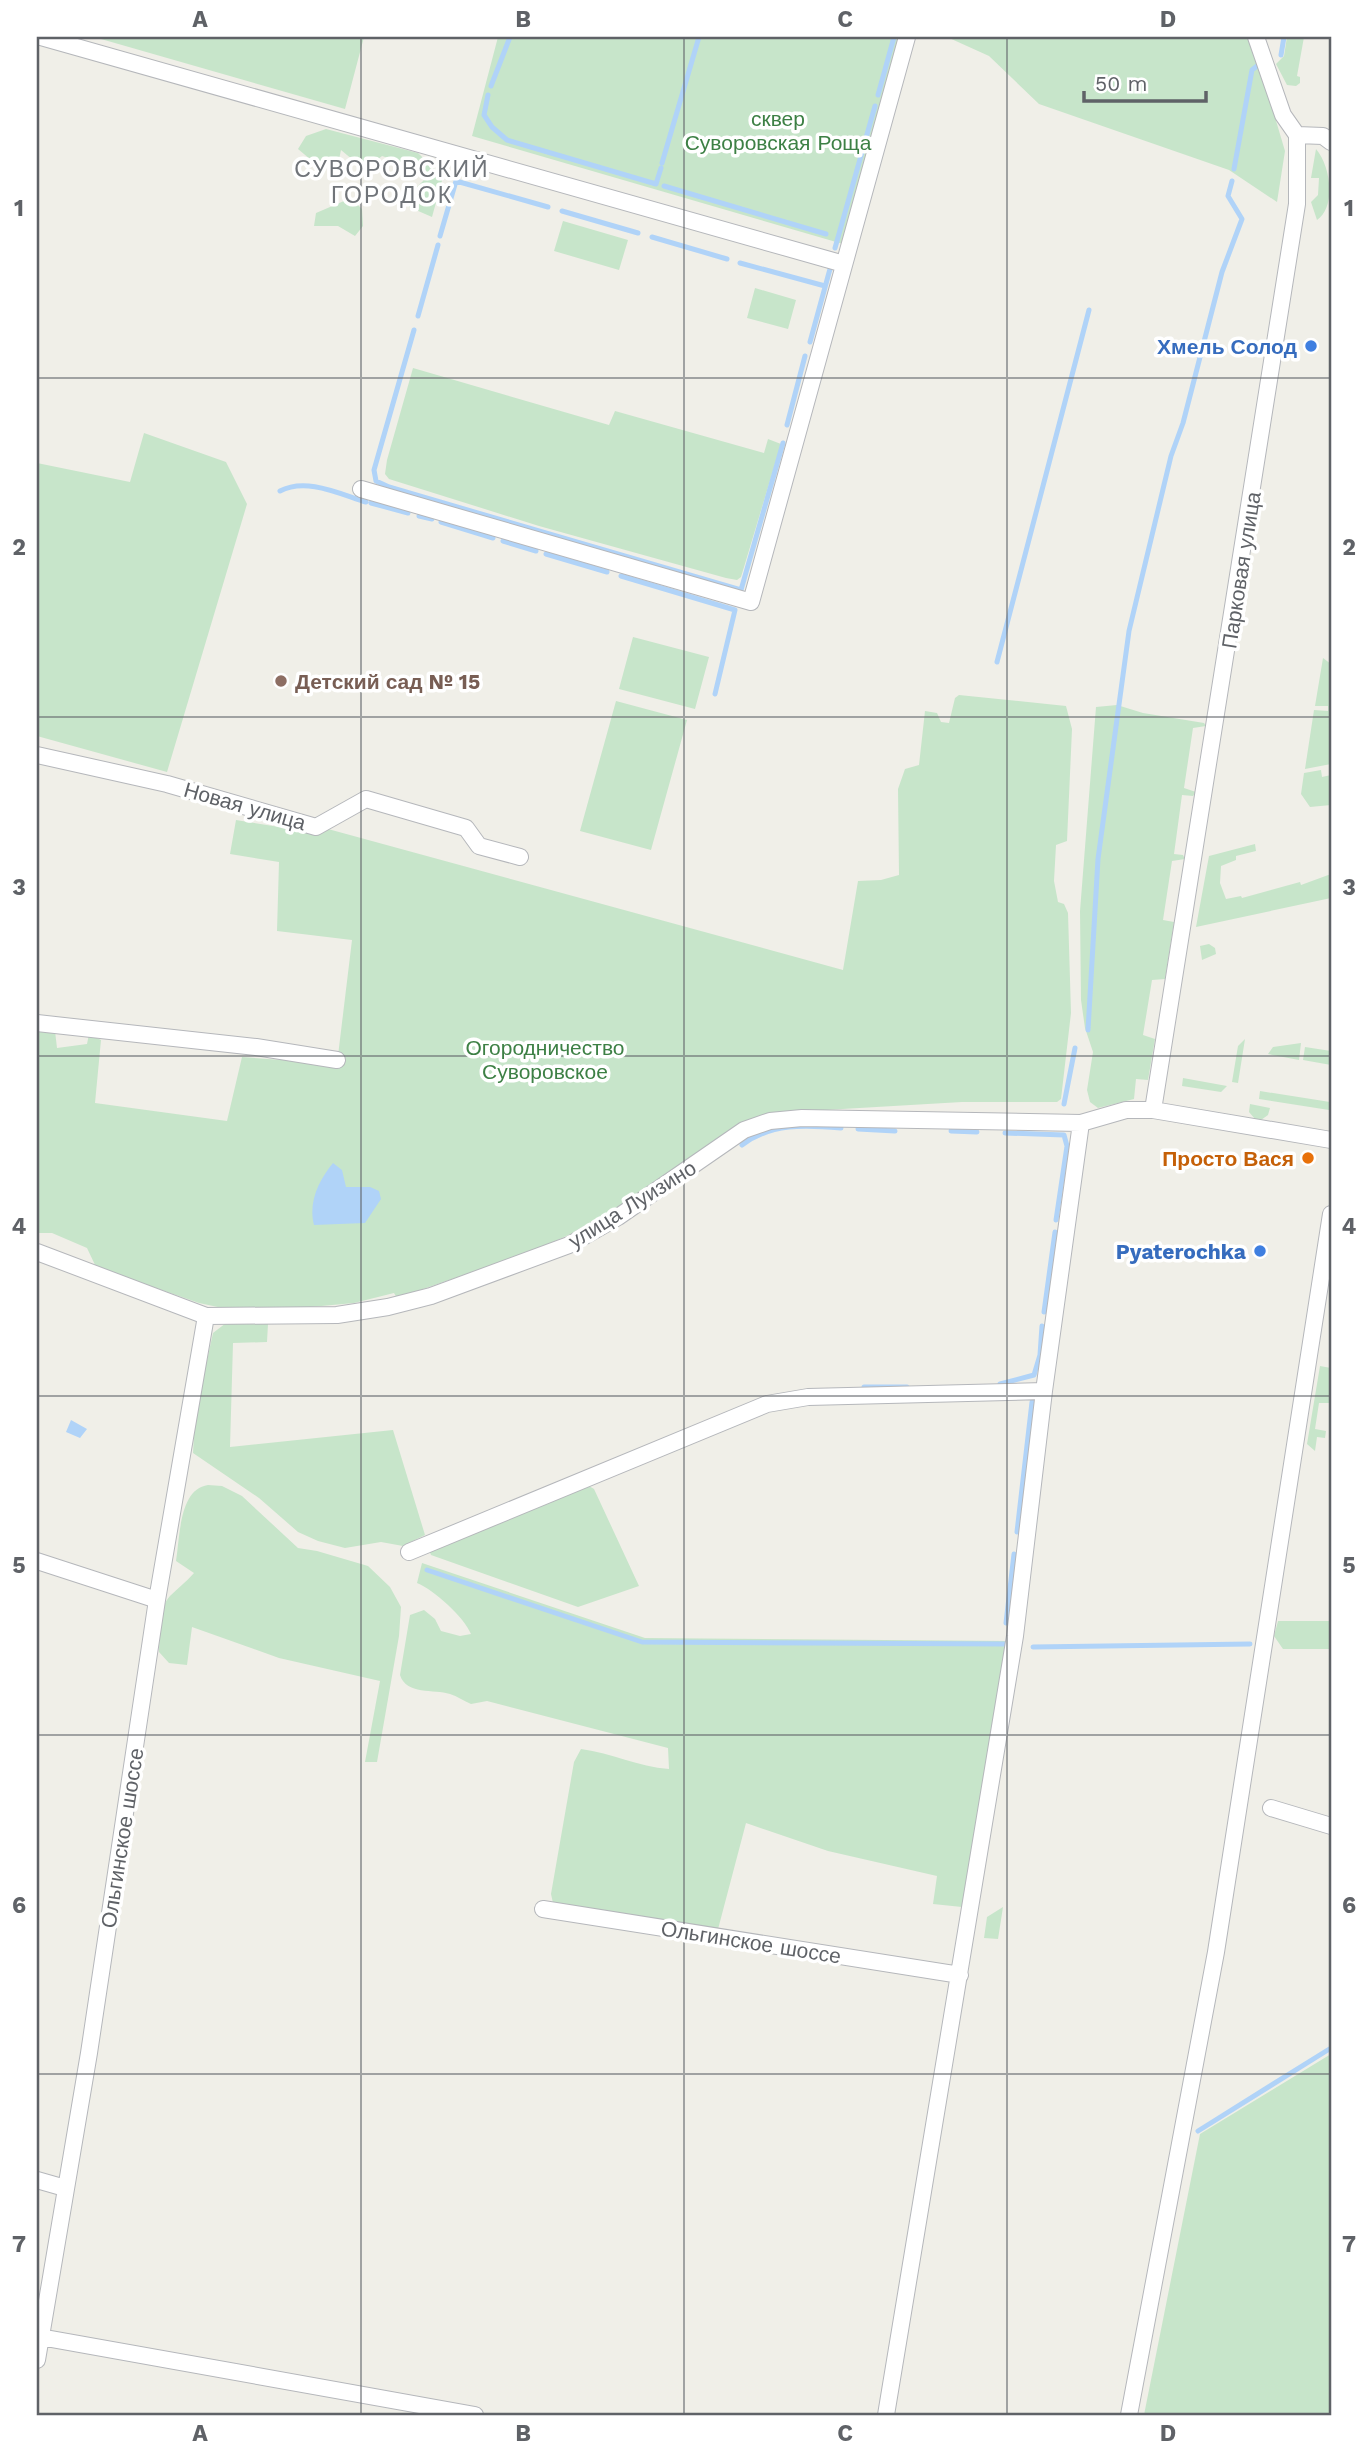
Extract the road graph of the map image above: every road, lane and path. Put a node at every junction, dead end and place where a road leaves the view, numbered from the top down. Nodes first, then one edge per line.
1 (41, 37) edge
2 (907, 37) edge
3 (1256, 37) edge
4 (1297, 135) junction
5 (1331, 142) edge
6 (844, 264) junction
7 (361, 489) dead end
8 (37, 755) edge
9 (520, 857) dead end
10 (37, 1024) edge
11 (337, 1060) dead end
12 (1153, 1110) junction
13 (1081, 1123) junction
14 (1331, 1140) edge
15 (1331, 1214) edge
16 (37, 1252) edge
17 (206, 1316) junction
18 (1044, 1391) junction
19 (409, 1552) dead end
20 (37, 1561) edge
21 (157, 1600) junction
22 (1271, 1808) dead end
23 (1331, 1826) edge
24 (542, 1909) dead end
25 (960, 1975) junction
26 (37, 2179) edge
27 (65, 2188) junction
28 (40, 2337) junction
29 (37, 2360) edge
30 (475, 2415) edge
31 (886, 2415) edge
32 (1129, 2415) edge

1 - 6 street
2 - 6 street
3 - 4 street
4 - 5 street
4 - 12 street, Парковая улица
6 - 7 street
8 - 9 street, Новая улица
10 - 11 street
12 - 13 street, улица Луизино
12 - 14 street, улица Луизино
13 - 17 street, улица Луизино
13 - 18 street
15 - 32 street
16 - 17 street, улица Луизино
17 - 21 street, Ольгинское шоссе
18 - 19 street
18 - 25 street
20 - 21 street
21 - 27 street, Ольгинское шоссе
22 - 23 street
24 - 25 street, Ольгинское шоссе
25 - 31 street
26 - 27 street
27 - 28 street, Ольгинское шоссе
28 - 29 street, Ольгинское шоссе
28 - 30 street

